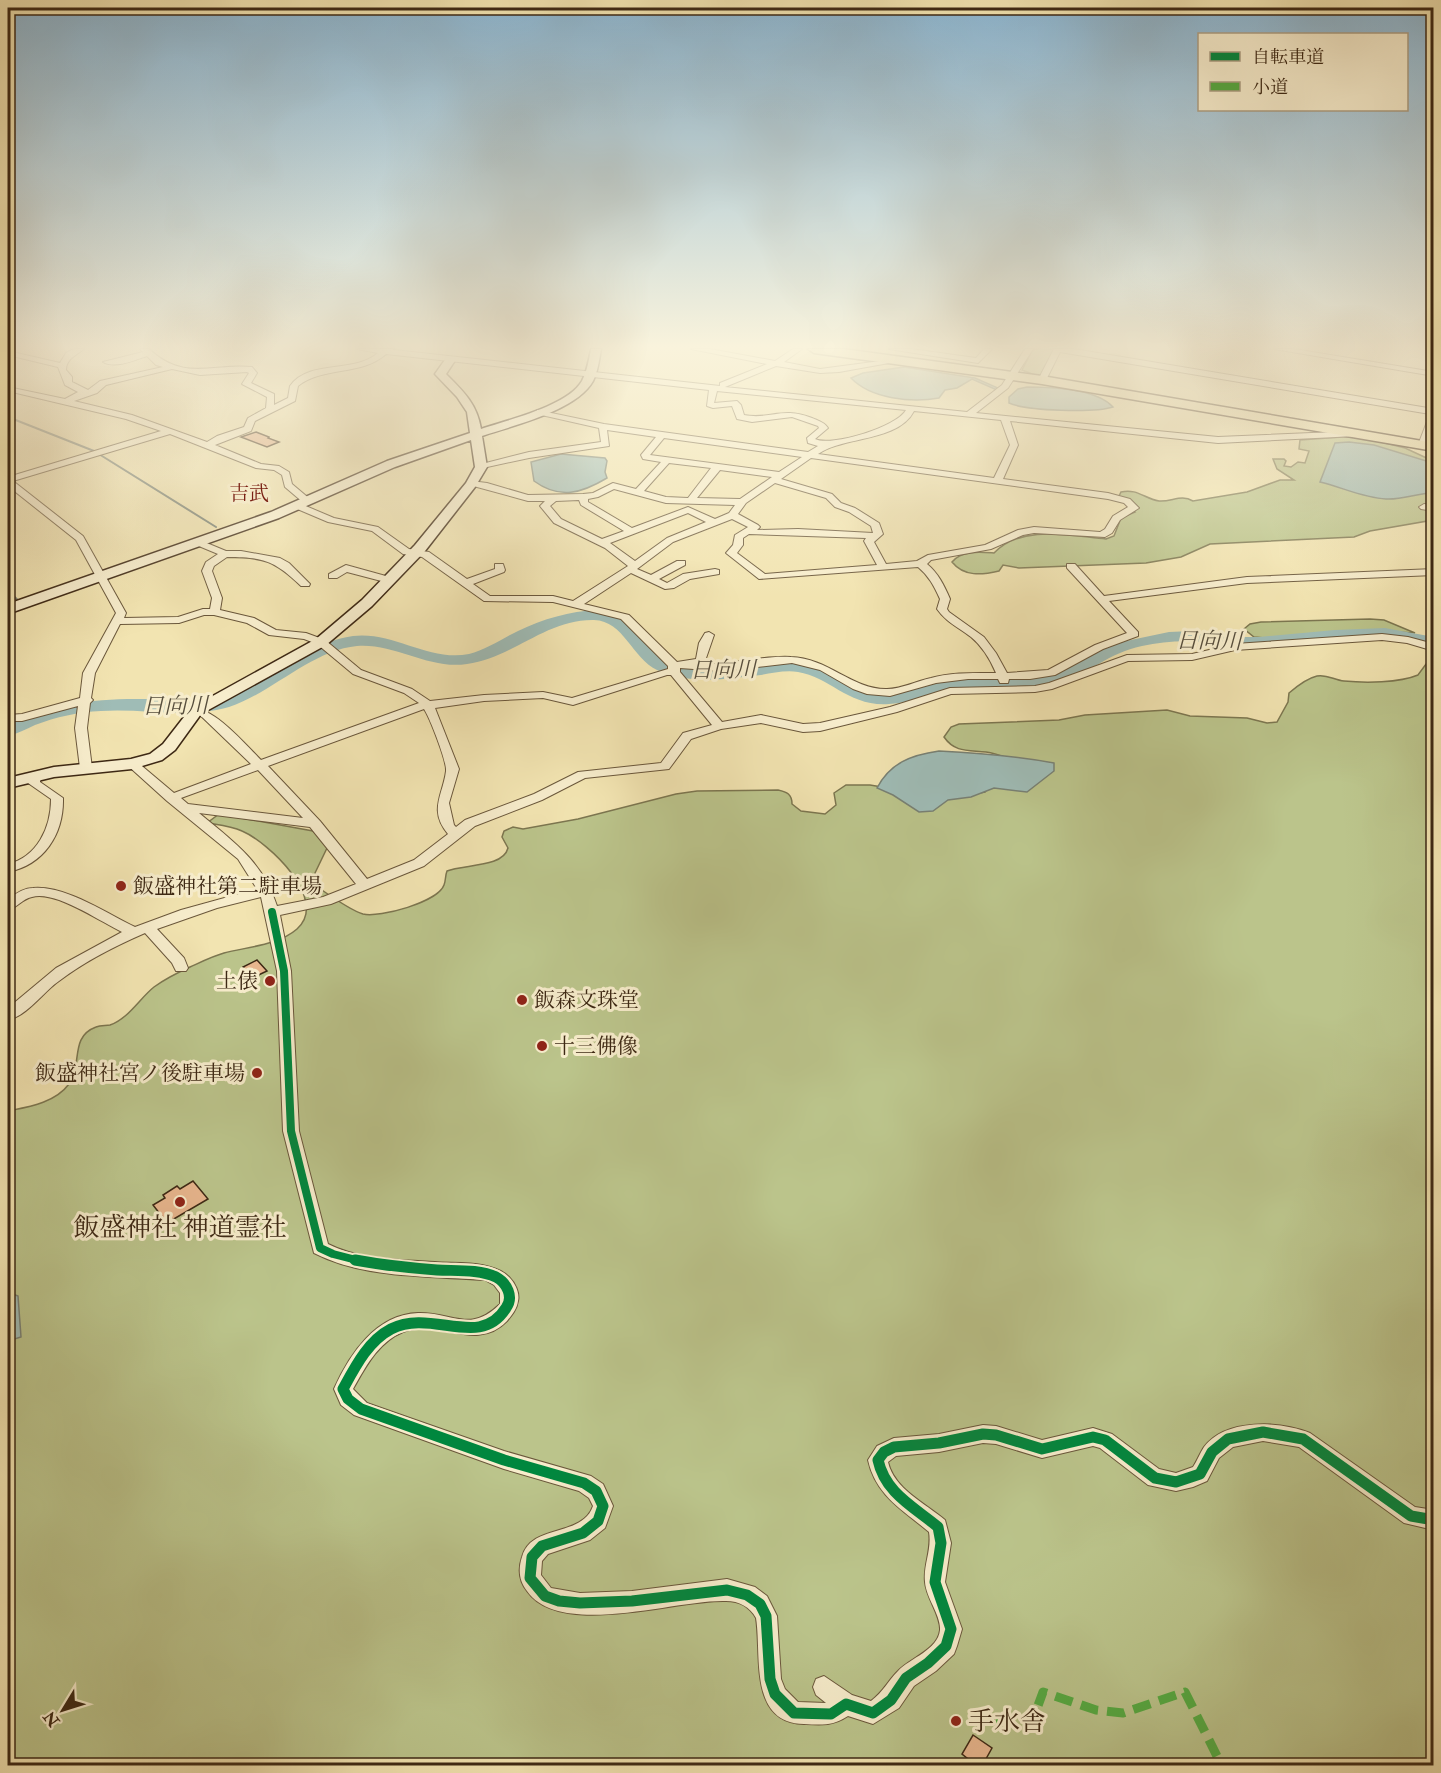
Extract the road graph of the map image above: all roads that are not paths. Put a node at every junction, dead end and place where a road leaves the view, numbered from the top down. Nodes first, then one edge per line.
1 (168, 432) joint
2 (239, 432) edge
3 (483, 432) edge
4 (602, 432) edge
5 (638, 432) edge
6 (819, 432) edge
7 (877, 432) edge
8 (1009, 432) edge
9 (1141, 432) edge
10 (1349, 432) edge
11 (1356, 433) junction
12 (477, 434) junction
13 (662, 435) junction
14 (208, 445) junction
15 (824, 445) junction
16 (1428, 446) edge
17 (811, 454) junction
18 (668, 460) junction
19 (481, 466) junction
20 (717, 467) junction
21 (777, 478) junction
22 (8, 481) edge
23 (997, 481) junction
24 (471, 484) junction
25 (639, 492) junction
26 (583, 497) junction
27 (554, 498) junction
28 (690, 501) junction
29 (742, 502) junction
30 (303, 504) junction
31 (732, 514) junction
32 (714, 522) junction
33 (751, 530) junction
34 (631, 531) junction
35 (875, 536) junction
36 (197, 542) junction
37 (600, 543) junction
38 (415, 553) junction
39 (225, 554) junction
40 (681, 563) dead end
41 (920, 564) junction
42 (499, 566) dead end
43 (1071, 566) dead end
44 (633, 567) junction
45 (883, 567) junction
46 (715, 572) dead end
47 (1434, 572) edge
48 (101, 576) junction
49 (333, 576) dead end
50 (652, 579) junction
51 (389, 580) junction
52 (465, 583) junction
53 (305, 584) dead end
54 (1102, 599) junction
55 (577, 603) junction
56 (8, 609) edge
57 (215, 612) junction
58 (116, 621) junction
59 (709, 635) dead end
60 (326, 647) junction
61 (1434, 648) edge
62 (687, 666) junction
63 (674, 669) junction
64 (1003, 675) junction
65 (1006, 688) junction
66 (86, 704) junction
67 (426, 705) junction
68 (197, 710) junction
69 (8, 718) edge
70 (719, 726) junction
71 (132, 764) junction
72 (262, 766) junction
73 (86, 768) junction
74 (34, 777) junction
75 (8, 783) edge
76 (171, 798) junction
77 (182, 807) junction
78 (315, 824) junction
79 (453, 833) junction
80 (8, 868) edge
81 (363, 884) junction
82 (266, 891) junction
83 (8, 906) edge
84 (272, 912) junction
85 (147, 927) junction
86 (133, 932) junction
87 (181, 968) dead end
88 (8, 1015) edge
89 (1434, 1520) edge
90 (824, 1687) dead end
91 (846, 1704) junction

1 - 14 street
1 - 22 street
2 - 14 street
3 - 12 street
4 - 19 street
5 - 13 street
6 - 15 street
7 - 15 street
8 - 23 street
9 - 11 street
10 - 11 main road
11 - 16 main road
12 - 19 street
12 - 30 street
13 - 17 street
13 - 18 street
14 - 30 street
15 - 17 street
17 - 21 street
17 - 23 street
18 - 20 street
18 - 25 street
19 - 24 street
20 - 21 street
20 - 28 street
21 - 29 street
21 - 35 street
22 - 48 street
23 - 41 street
24 - 27 street
24 - 38 street
25 - 26 street
25 - 28 street
26 - 27 street
26 - 34 street
27 - 37 street
28 - 29 street
29 - 31 street
30 - 36 street
30 - 38 street
31 - 32 street
31 - 33 street
32 - 34 street
32 - 44 street
33 - 35 street
33 - 45 street
34 - 37 street
35 - 45 street
36 - 39 street
36 - 48 street
37 - 44 street
38 - 51 street
38 - 52 street
39 - 53 street
39 - 57 street
40 - 50 street
41 - 45 street
41 - 64 street
42 - 52 street
43 - 54 street
44 - 50 street
44 - 55 street
46 - 50 street
47 - 54 street
48 - 56 street
48 - 58 street
49 - 51 street
51 - 60 street
52 - 55 street
54 - 64 street
55 - 63 street
57 - 58 street
57 - 60 street
58 - 66 street
59 - 62 street
60 - 67 street
60 - 68 street
61 - 65 street
62 - 63 street
62 - 64 street
63 - 67 street
63 - 70 street
64 - 65 street
65 - 70 street
66 - 69 street
66 - 73 street
67 - 72 street
67 - 79 street
68 - 71 street
68 - 72 street
70 - 79 street
71 - 73 street
71 - 76 street
72 - 76 street
72 - 78 street
73 - 74 street
74 - 75 street
74 - 80 street
76 - 77 street
77 - 78 street
77 - 82 street
78 - 81 street
79 - 81 street
81 - 84 street
82 - 84 street
82 - 85 street
83 - 86 street
84 - 91 street
85 - 86 street
85 - 87 street
86 - 88 street
89 - 91 street
90 - 91 street

